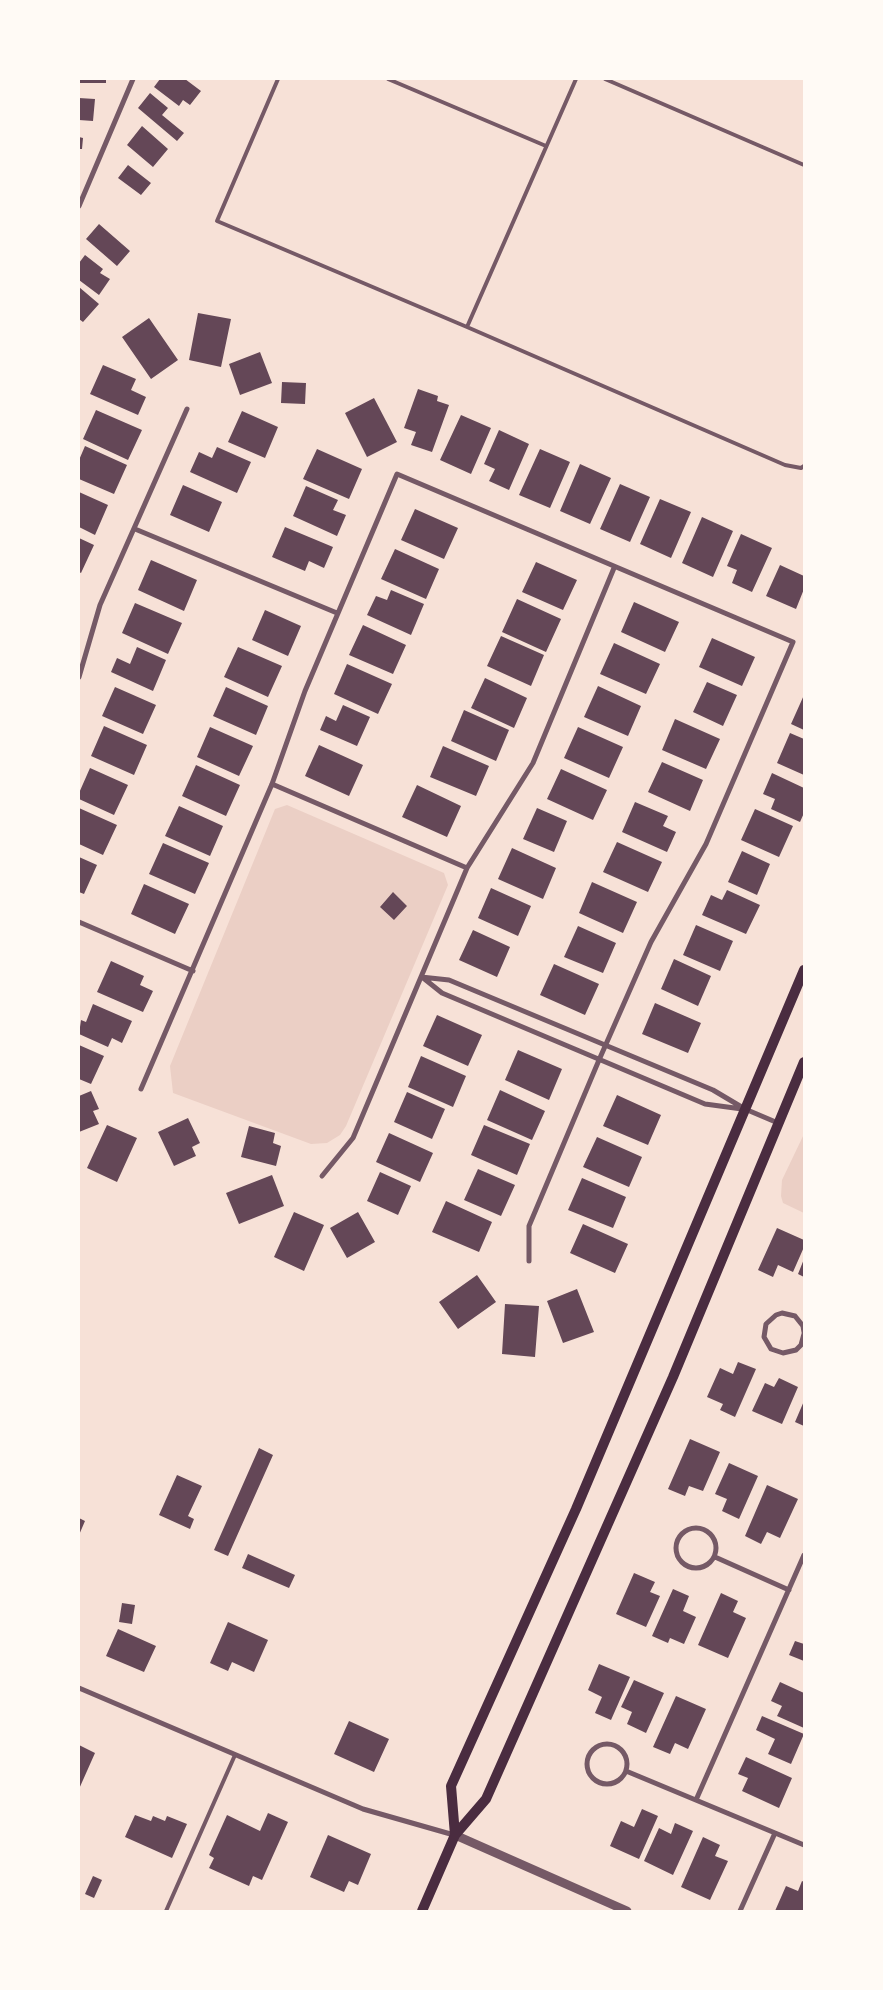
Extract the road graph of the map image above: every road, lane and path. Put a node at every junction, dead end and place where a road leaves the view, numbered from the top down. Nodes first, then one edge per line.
1 (133, 79) edge
2 (278, 79) edge
3 (388, 79) edge
4 (576, 79) edge
5 (605, 79) edge
6 (546, 146) junction
7 (804, 165) edge
8 (79, 206) edge
9 (467, 327) junction
10 (187, 409) dead end
11 (804, 466) edge
12 (135, 529) junction
13 (614, 568) junction
14 (337, 613) junction
15 (79, 677) edge
16 (272, 784) junction
17 (467, 868) junction
18 (79, 922) edge
19 (804, 970) edge
20 (193, 971) junction
21 (421, 977) junction
22 (606, 1046) junction
23 (599, 1060) junction
24 (804, 1062) edge
25 (141, 1089) dead end
26 (745, 1109) junction
27 (778, 1123) junction
28 (322, 1176) dead end
29 (529, 1262) dead end
30 (804, 1333) edge
31 (804, 1555) edge
32 (715, 1557) junction
33 (789, 1590) junction
34 (79, 1688) edge
35 (235, 1755) junction
36 (626, 1771) junction
37 (696, 1800) junction
38 (775, 1833) junction
39 (455, 1835) junction
40 (804, 1845) edge
41 (166, 1911) edge
42 (422, 1911) edge
43 (627, 1911) edge
44 (740, 1911) edge

1 - 8 street
2 - 9 lane
3 - 6 lane
4 - 6 lane
5 - 7 lane
6 - 9 lane
9 - 11 lane
10 - 12 street
12 - 14 street
12 - 15 street
13 - 14 street
13 - 17 street
13 - 22 street
14 - 16 street
16 - 17 street
16 - 20 street
17 - 21 street
18 - 20 street
19 - 26 main road
20 - 25 street
21 - 22 street
21 - 23 street
21 - 28 street
22 - 23 street
22 - 26 street
23 - 26 street
23 - 29 street
24 - 27 main road
26 - 27 street
26 - 39 main road
27 - 39 main road
30 - 30 street
31 - 33 street
32 - 32 street
32 - 33 street
33 - 37 street
34 - 35 street
35 - 39 street
35 - 41 lane
36 - 36 street
36 - 37 street
37 - 38 street
38 - 40 street
38 - 44 street
39 - 42 main road
39 - 43 street

